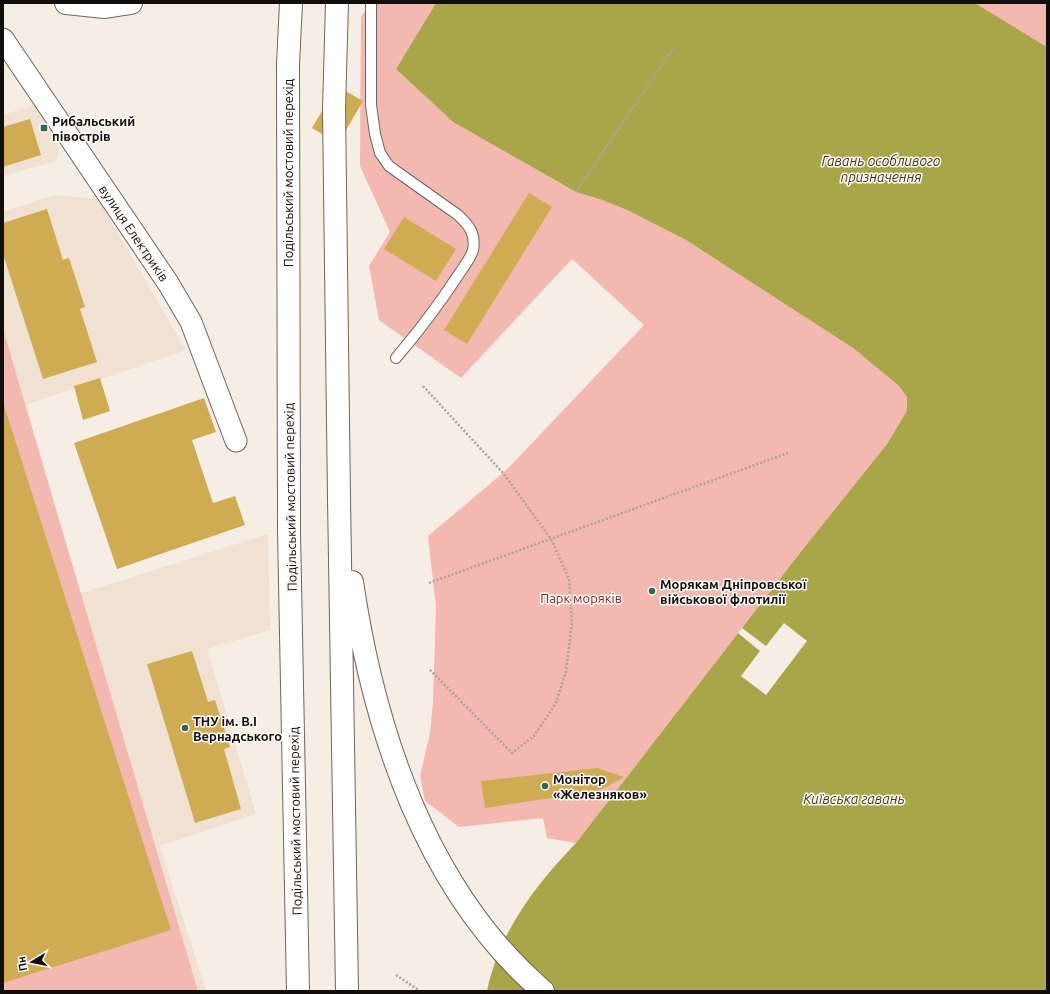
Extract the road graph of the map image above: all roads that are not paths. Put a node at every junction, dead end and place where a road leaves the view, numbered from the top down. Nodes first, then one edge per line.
1 (66, 3) edge
2 (131, 3) edge
3 (291, 3) edge
4 (337, 3) edge
5 (371, 3) edge
6 (3, 39) edge
7 (396, 358) dead end
8 (236, 441) dead end
9 (339, 498) junction
10 (298, 991) edge
11 (347, 991) edge
12 (543, 991) edge

1 - 2 main road
3 - 10 main road, Подільський мостовий перехід
4 - 9 main road
5 - 7 lane
6 - 8 street, вулиця Електриків
9 - 11 main road
9 - 12 main road

